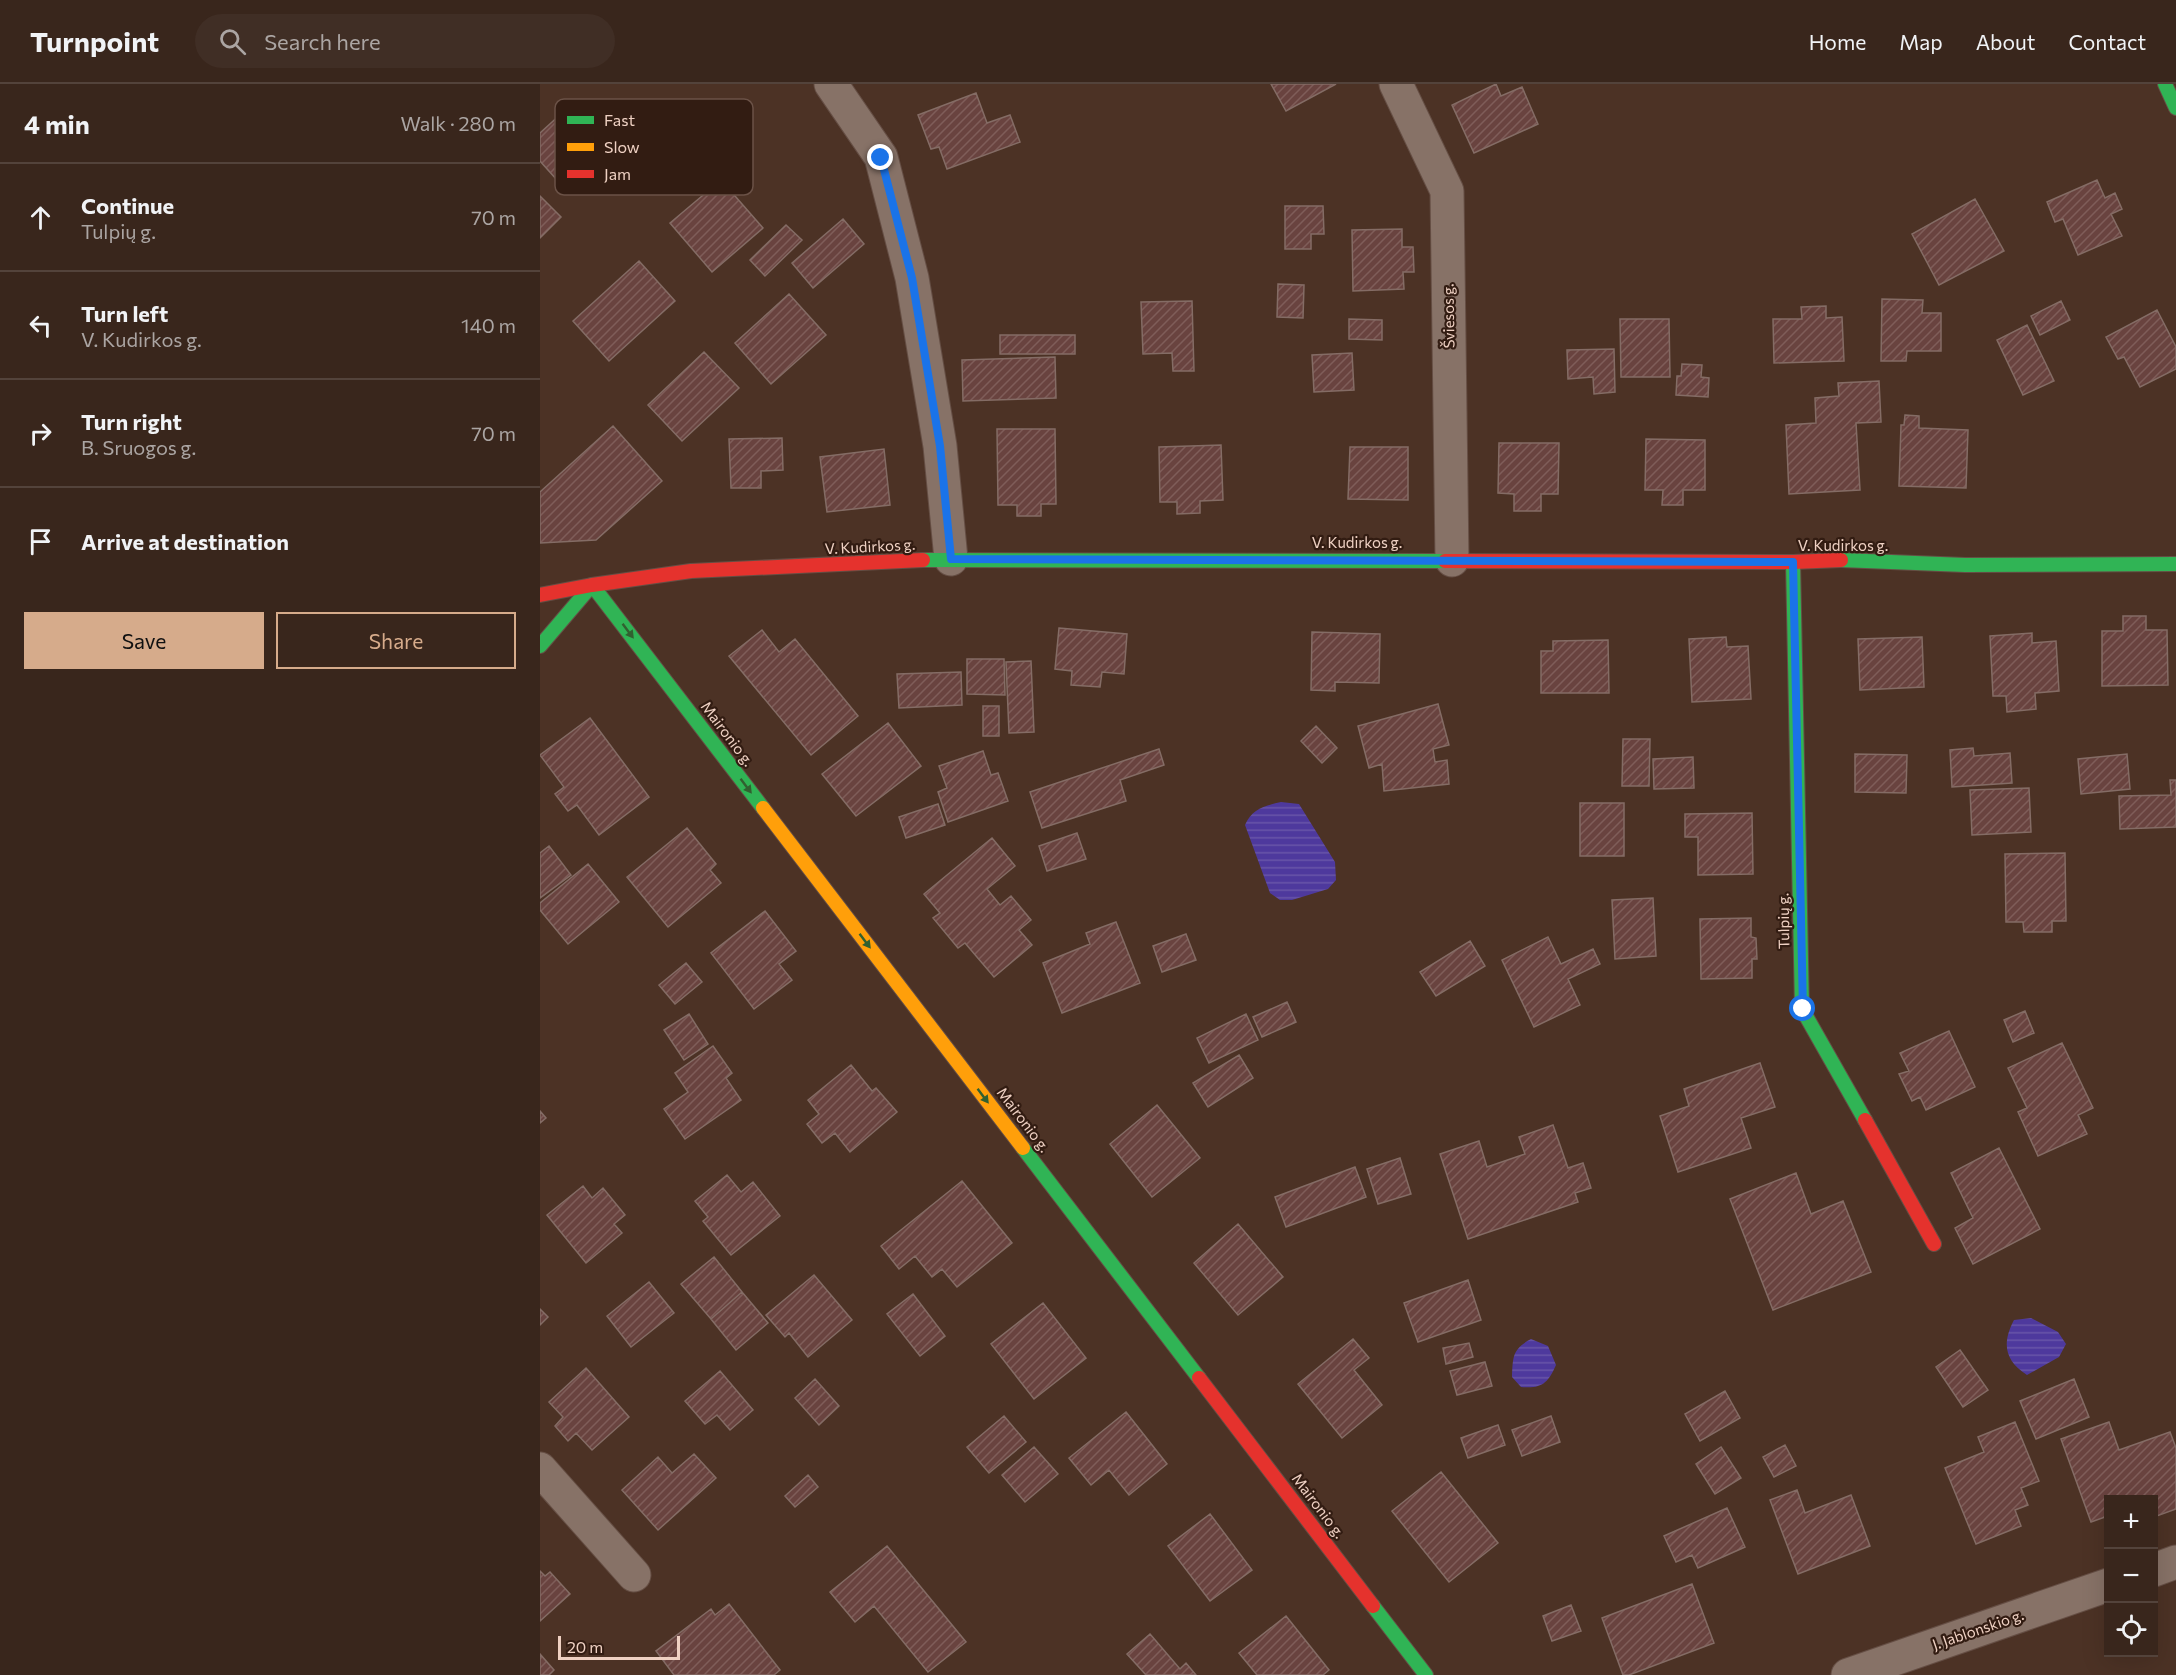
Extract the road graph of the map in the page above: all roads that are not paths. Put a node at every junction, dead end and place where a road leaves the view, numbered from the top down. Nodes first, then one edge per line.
1 (831, 84) edge
2 (1396, 84) edge
3 (2165, 84) edge
4 (2176, 108) edge
5 (951, 559) junction
6 (1452, 560) junction
7 (1793, 562) junction
8 (2176, 564) edge
9 (592, 585) junction
10 (540, 595) edge
11 (540, 646) edge
12 (1934, 1244) dead end
13 (540, 1469) edge
14 (2176, 1562) edge
15 (2158, 1569) edge
16 (634, 1575) dead end
17 (2104, 1588) edge
18 (1426, 1675) edge
19 (1848, 1675) edge

1 - 5 street
2 - 6 street, Šviesos g.
3 - 4 street
5 - 6 street, V. Kudirkos g.
5 - 9 street, V. Kudirkos g.
6 - 7 street, V. Kudirkos g.
7 - 8 street, V. Kudirkos g.
7 - 12 street, Tulpių g.
9 - 10 street, V. Kudirkos g.
9 - 11 street
9 -> 18 street, Maironio g.
13 - 16 street
14 - 15 street
17 - 19 street, J. Jablonskio g.

